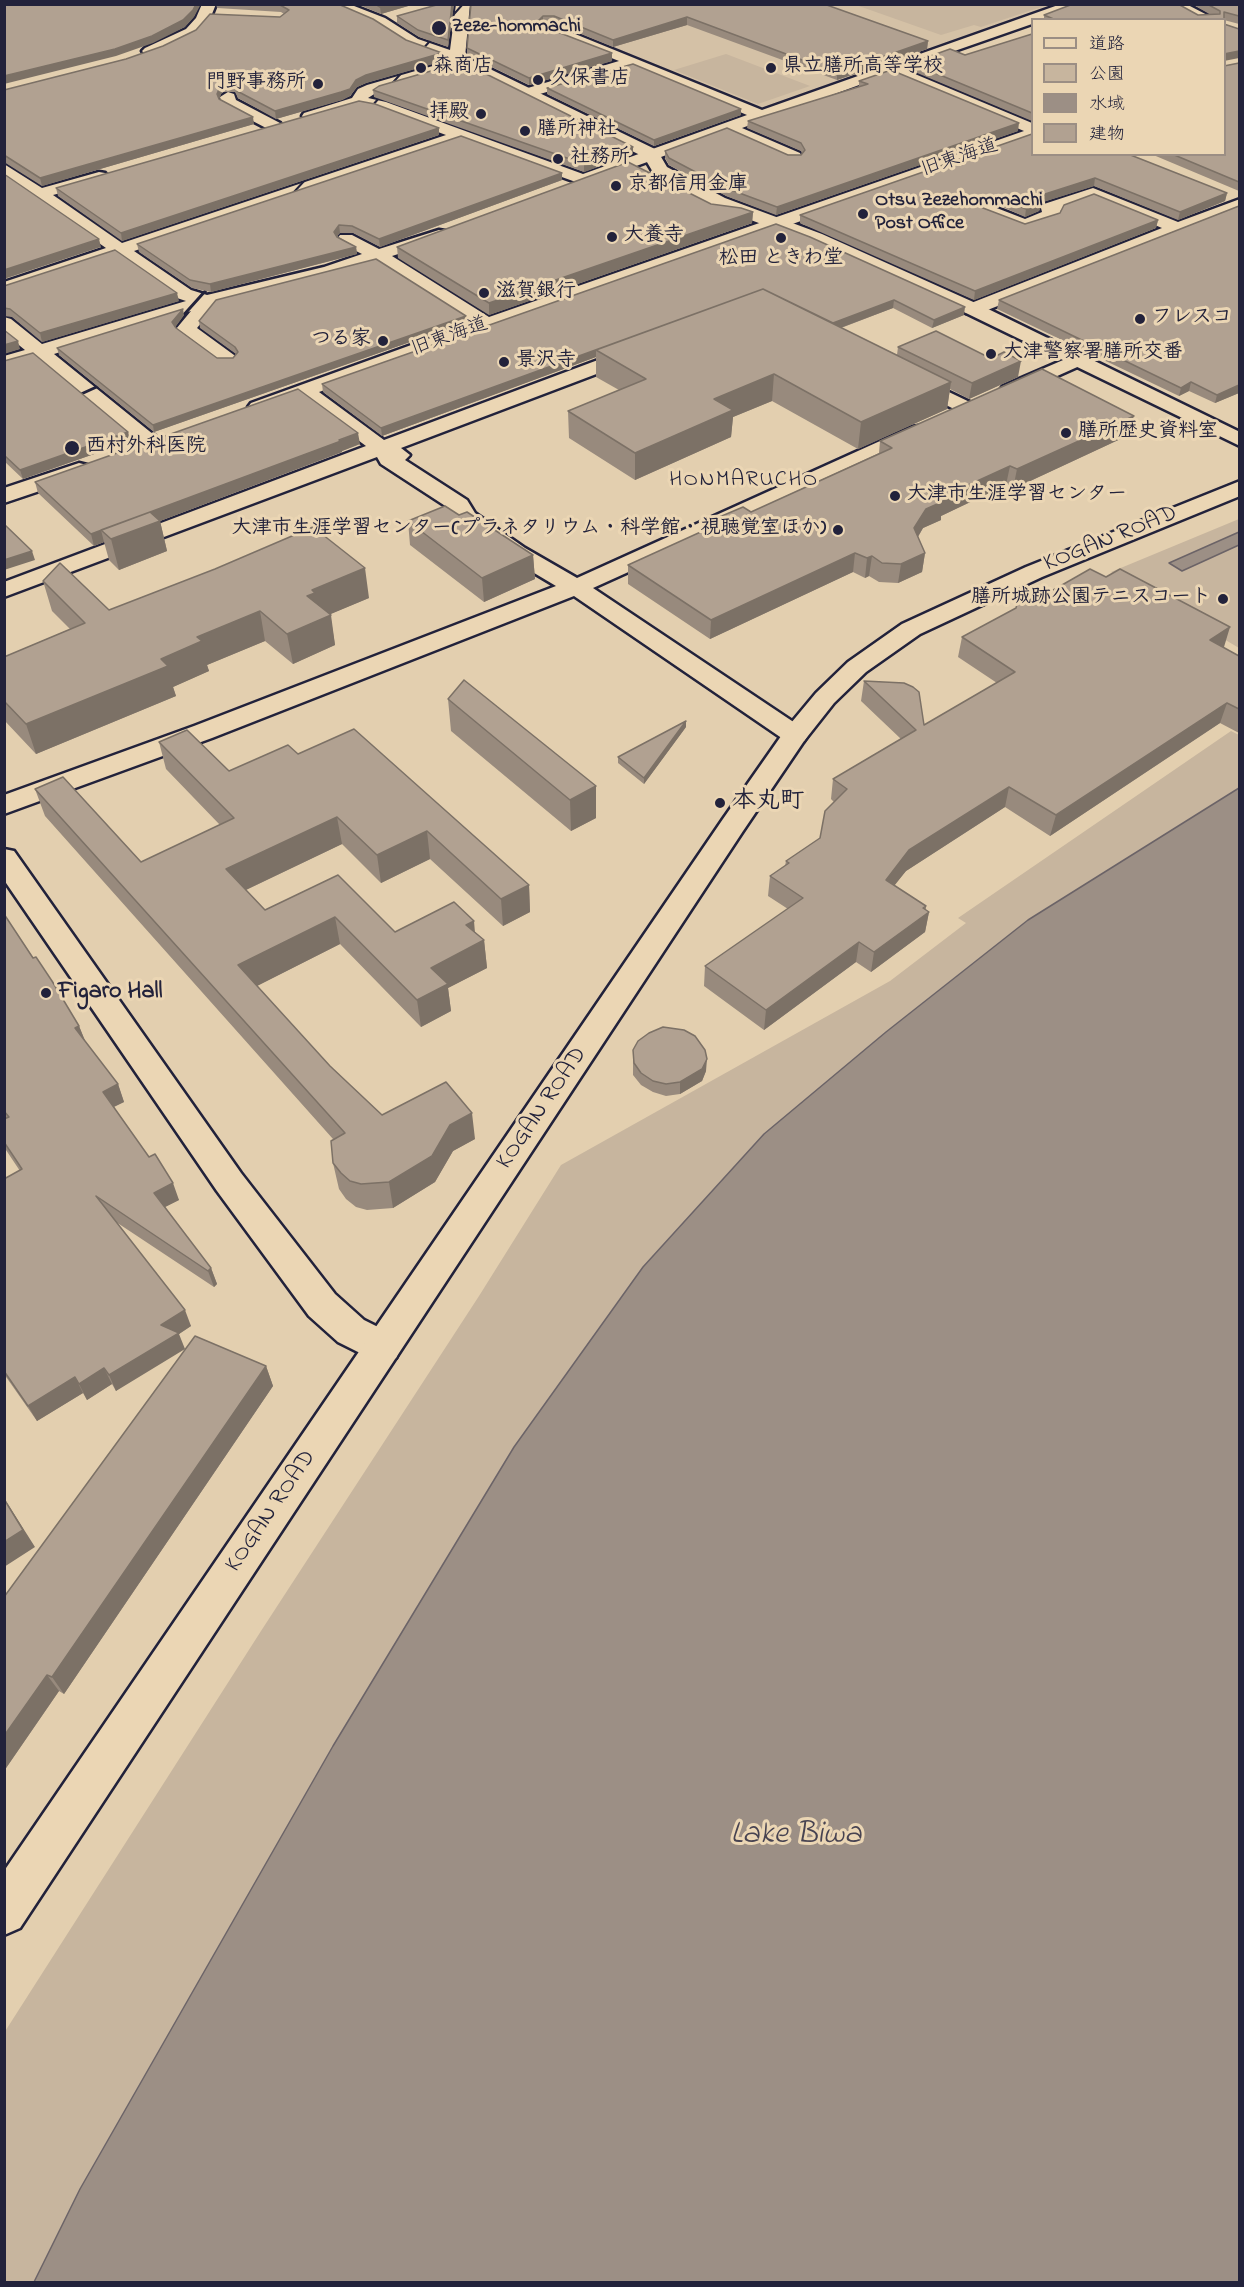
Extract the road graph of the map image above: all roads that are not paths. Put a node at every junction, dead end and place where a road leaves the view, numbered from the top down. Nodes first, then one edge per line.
1 (334, 4) edge
2 (463, 4) edge
3 (1076, 4) edge
4 (1173, 4) edge
5 (210, 11) edge
6 (400, 16) edge
7 (1036, 18) edge
8 (1205, 18) edge
9 (1031, 20) edge
10 (380, 21) junction
11 (548, 28) edge
12 (132, 57) edge
13 (461, 59) junction
14 (634, 62) junction
15 (888, 69) junction
16 (527, 93) junction
17 (228, 97) edge
18 (358, 101) junction
19 (761, 114) junction
20 (285, 123) junction
21 (726, 127) junction
22 (1031, 129) edge
23 (252, 133) edge
24 (1031, 134) edge
25 (459, 136) junction
26 (651, 154) junction
27 (794, 158) edge
28 (628, 163) junction
29 (4, 169) edge
30 (114, 172) edge
31 (584, 180) junction
32 (563, 188) edge
33 (34, 190) junction
34 (1219, 191) edge
35 (4, 193) edge
36 (1239, 199) edge
37 (1239, 204) edge
38 (989, 210) edge
39 (746, 212) junction
40 (775, 223) junction
41 (1177, 228) junction
42 (457, 229) edge
43 (346, 239) edge
44 (120, 250) junction
45 (379, 256) junction
46 (4, 288) edge
47 (208, 301) junction
48 (973, 309) junction
49 (4, 323) edge
50 (487, 324) junction
51 (655, 345) edge
52 (40, 351) junction
53 (227, 359) edge
54 (1077, 360) junction
55 (4, 363) edge
56 (886, 367) edge
57 (304, 391) junction
58 (969, 409) junction
59 (239, 413) edge
60 (173, 437) edge
61 (1239, 440) edge
62 (151, 444) junction
63 (382, 448) junction
64 (129, 452) edge
65 (95, 464) edge
66 (1239, 488) edge
67 (4, 496) edge
68 (576, 587) junction
69 (4, 590) edge
70 (795, 735) junction
71 (4, 805) edge
72 (4, 858) edge
73 (383, 1347) junction
74 (12, 1886) edge

1 - 10 street
2 - 13 street
3 - 7 street
4 - 8 street
5 - 12 street
6 - 10 street
9 - 15 street
10 - 13 street
11 - 14 street
13 - 16 street
13 - 18 street
14 - 16 street
14 - 19 street
15 - 19 street
15 - 22 street
16 - 26 street
17 - 20 street
18 - 20 street
18 - 25 street
19 - 21 street
20 - 23 street
21 - 26 street
21 - 27 street
24 - 40 street, 旧東海道
25 - 31 street
25 - 44 street
26 - 28 street
26 - 39 street
28 - 31 street
28 - 39 street
29 - 33 street
30 - 33 street
31 - 32 street
33 - 35 street
33 - 44 street
34 - 36 street
37 - 41 street
38 - 41 street
39 - 40 street
40 - 48 street
40 - 50 street, 旧東海道
41 - 48 street
42 - 45 street
43 - 45 street
44 - 46 street
44 - 47 street
45 - 47 street
45 - 50 street
47 - 52 street
47 - 53 street
48 - 54 street
49 - 52 street
50 - 57 street, 旧東海道
51 - 63 street
52 - 55 street
52 - 62 street
54 - 58 street
54 - 61 street
56 - 58 street
57 - 59 street, 旧東海道
57 - 63 street
58 - 68 street
60 - 62 street
62 - 64 street
63 - 68 street
63 - 69 street
65 - 67 street
66 - 70 street, KOGAN ROAD
68 - 70 street
68 - 71 street
70 - 73 street, KOGAN ROAD
72 - 73 street
73 - 74 street, KOGAN ROAD

